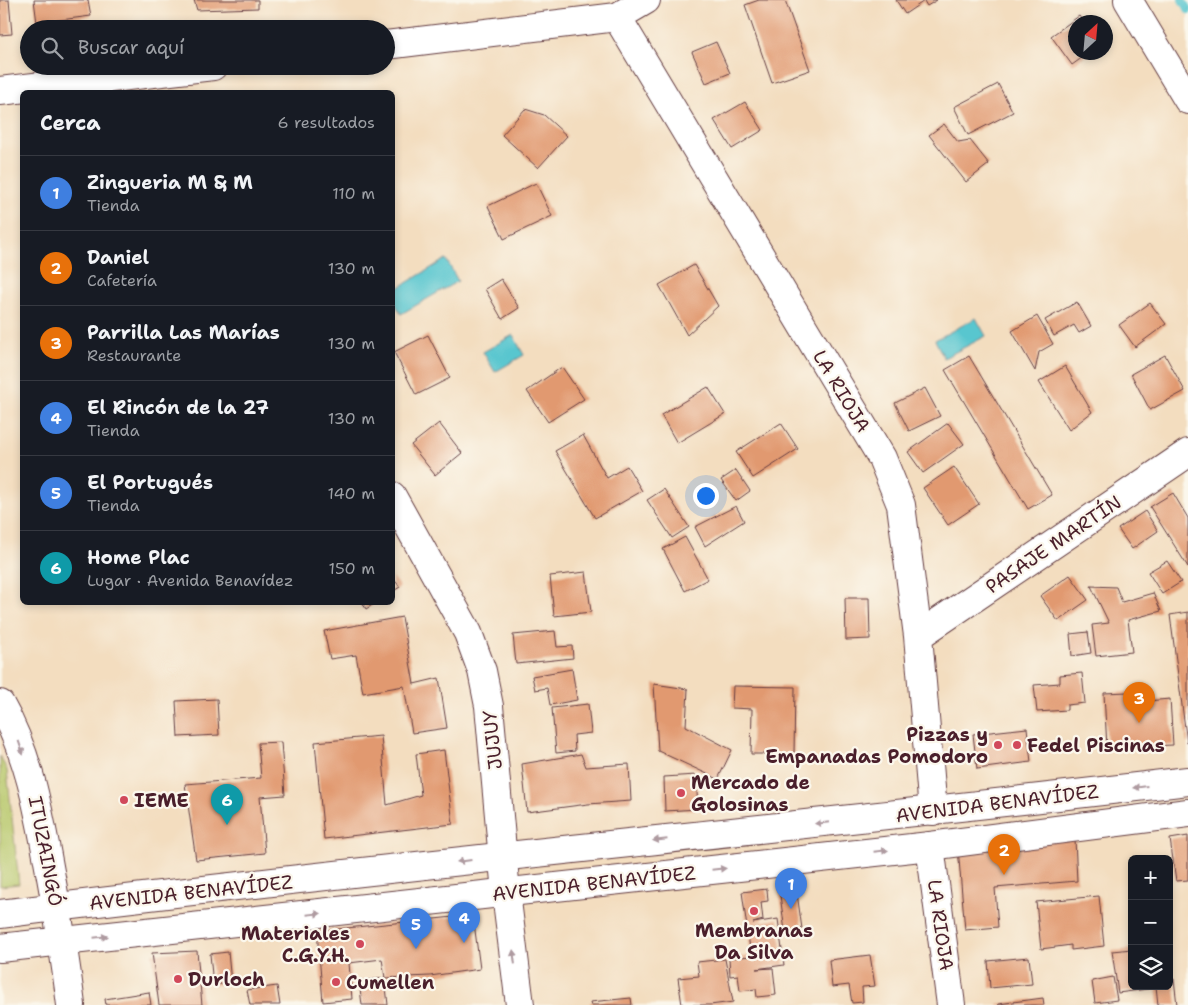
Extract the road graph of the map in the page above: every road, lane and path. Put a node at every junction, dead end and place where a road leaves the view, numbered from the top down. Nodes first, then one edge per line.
1 (646, 0) edge
2 (1128, 0) edge
3 (617, 16) junction
4 (395, 44) edge
5 (182, 75) edge
6 (151, 84) edge
7 (20, 90) edge
8 (22, 90) edge
9 (0, 91) edge
10 (1188, 100) edge
11 (1188, 452) edge
12 (395, 501) edge
13 (918, 636) junction
14 (0, 704) edge
15 (1188, 781) edge
16 (933, 811) junction
17 (1188, 813) edge
18 (930, 846) junction
19 (503, 856) junction
20 (506, 893) junction
21 (57, 907) junction
22 (0, 914) edge
23 (63, 941) junction
24 (0, 948) edge
25 (71, 1005) edge
26 (520, 1005) edge
27 (951, 1005) edge

1 - 3 street
2 - 10 street
3 - 4 street
3 - 13 street, LA RIOJA
5 - 6 street
6 - 8 street
7 - 9 street
11 - 13 street, PASAJE MARTÍN
12 - 19 street, JUJUY
13 - 16 street, LA RIOJA
14 -> 21 street, ITUZAINGÓ
15 -> 16 street, AVENIDA BENAVÍDEZ
16 -> 19 street, AVENIDA BENAVÍDEZ
17 - 18 street, AVENIDA BENAVÍDEZ
20 -> 18 street, AVENIDA BENAVÍDEZ
18 - 27 street, LA RIOJA
19 - 20 street, JUJUY
19 -> 21 street, AVENIDA BENAVÍDEZ
23 -> 20 street, AVENIDA BENAVÍDEZ
26 -> 20 street, JUJUY
21 - 22 street, AVENIDA BENAVÍDEZ
21 - 23 street, ITUZAINGÓ
23 - 24 street, AVENIDA BENAVÍDEZ
23 - 25 street, ITUZAINGÓ

